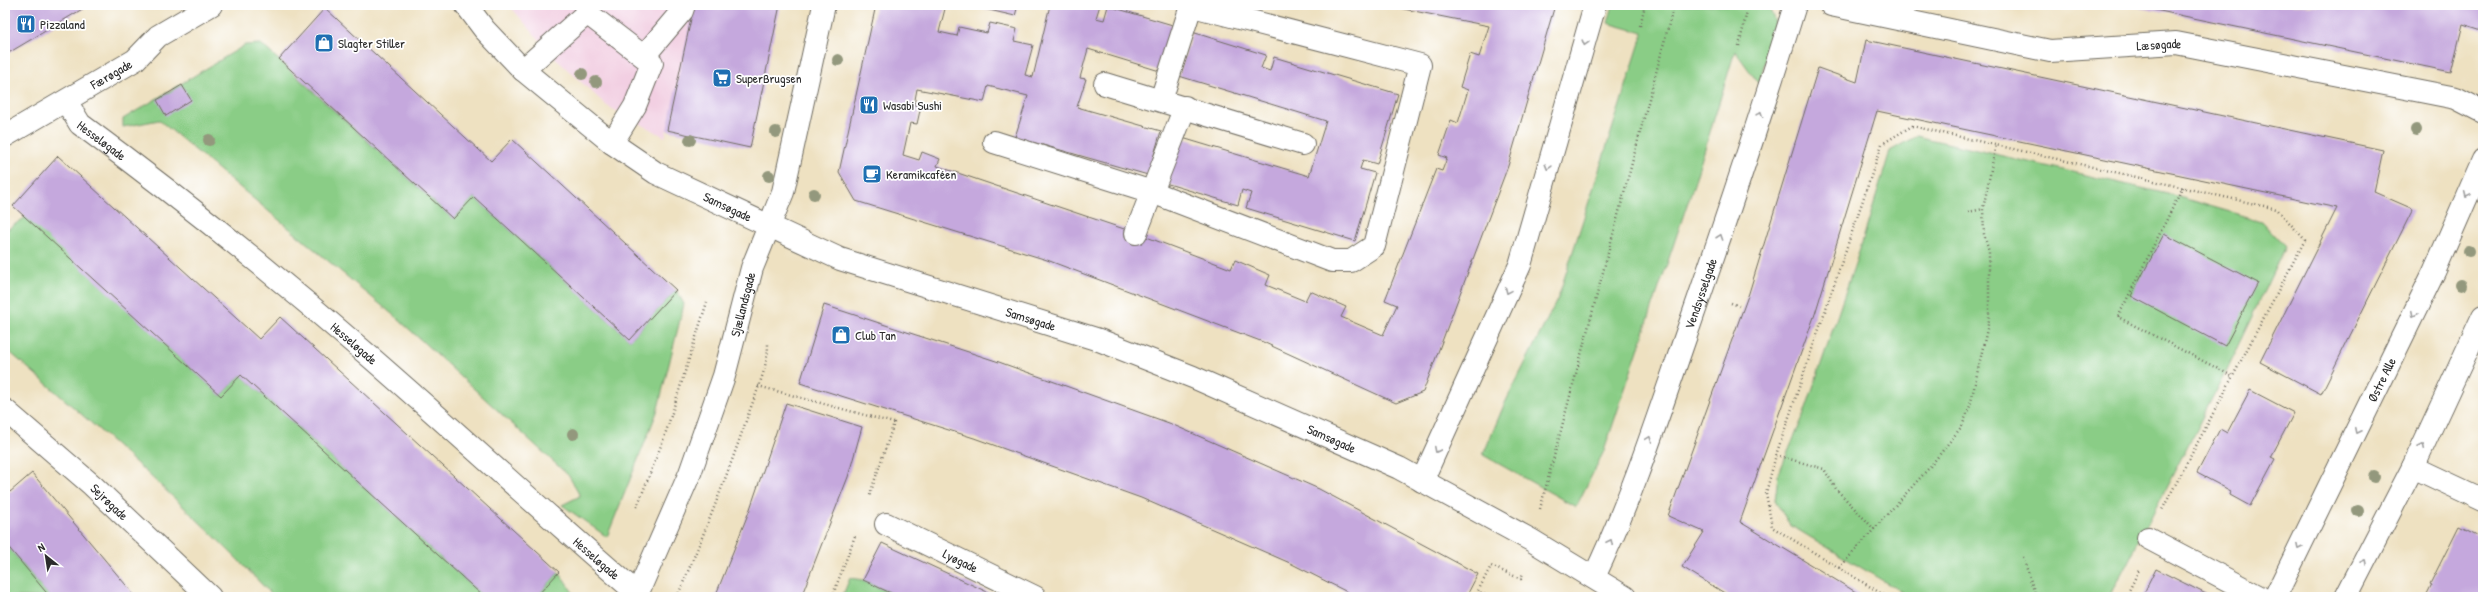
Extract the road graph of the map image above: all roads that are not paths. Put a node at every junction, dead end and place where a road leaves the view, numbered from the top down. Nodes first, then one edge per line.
1 (211, 5) edge
2 (466, 5) edge
3 (684, 5) edge
4 (824, 5) edge
5 (1190, 5) edge
6 (1595, 5) edge
7 (1794, 5) edge
8 (1831, 5) edge
9 (644, 56) junction
10 (523, 70) junction
11 (1105, 84) dead end
12 (1161, 100) junction
13 (66, 101) junction
14 (1185, 107) junction
15 (2483, 112) edge
16 (5, 136) edge
17 (994, 142) dead end
18 (612, 143) junction
19 (1304, 144) dead end
20 (2483, 160) edge
21 (1152, 192) junction
22 (768, 227) junction
23 (1136, 233) dead end
24 (2483, 316) edge
25 (5, 410) edge
26 (2413, 467) junction
27 (1422, 481) junction
28 (2483, 500) edge
29 (886, 524) dead end
30 (2148, 538) road end
31 (1594, 577) junction
32 (637, 595) edge
33 (210, 597) edge
34 (1036, 597) edge
35 (1625, 597) edge
36 (2260, 597) edge
37 (2275, 597) edge
38 (2346, 597) edge

1 - 13 street, Færøgade
2 - 10 street, Samsøgade
3 - 9 street
4 - 22 street, Sjællandsgade
5 - 12 street
5 - 21 street
6 -> 27 street
31 -> 7 street, Vendsysselgade
8 - 15 street, Læsøgade
9 - 10 street
9 - 18 street
10 - 18 street, Samsøgade
11 - 12 street
12 - 14 street
13 - 16 street, Færøgade
13 - 32 street, Hesseløgade
14 - 19 street
14 - 21 street
17 - 21 street
18 - 22 street, Samsøgade
20 -> 37 street, Østre Alle
21 - 23 street
22 - 27 street, Samsøgade
22 - 32 street, Sjællandsgade
26 -> 24 street
25 - 33 street, Sejrøgade
26 - 28 street
38 -> 26 street
27 - 31 street, Samsøgade
29 - 34 street, Lyøgade
30 - 36 street
31 - 35 street, Samsøgade

